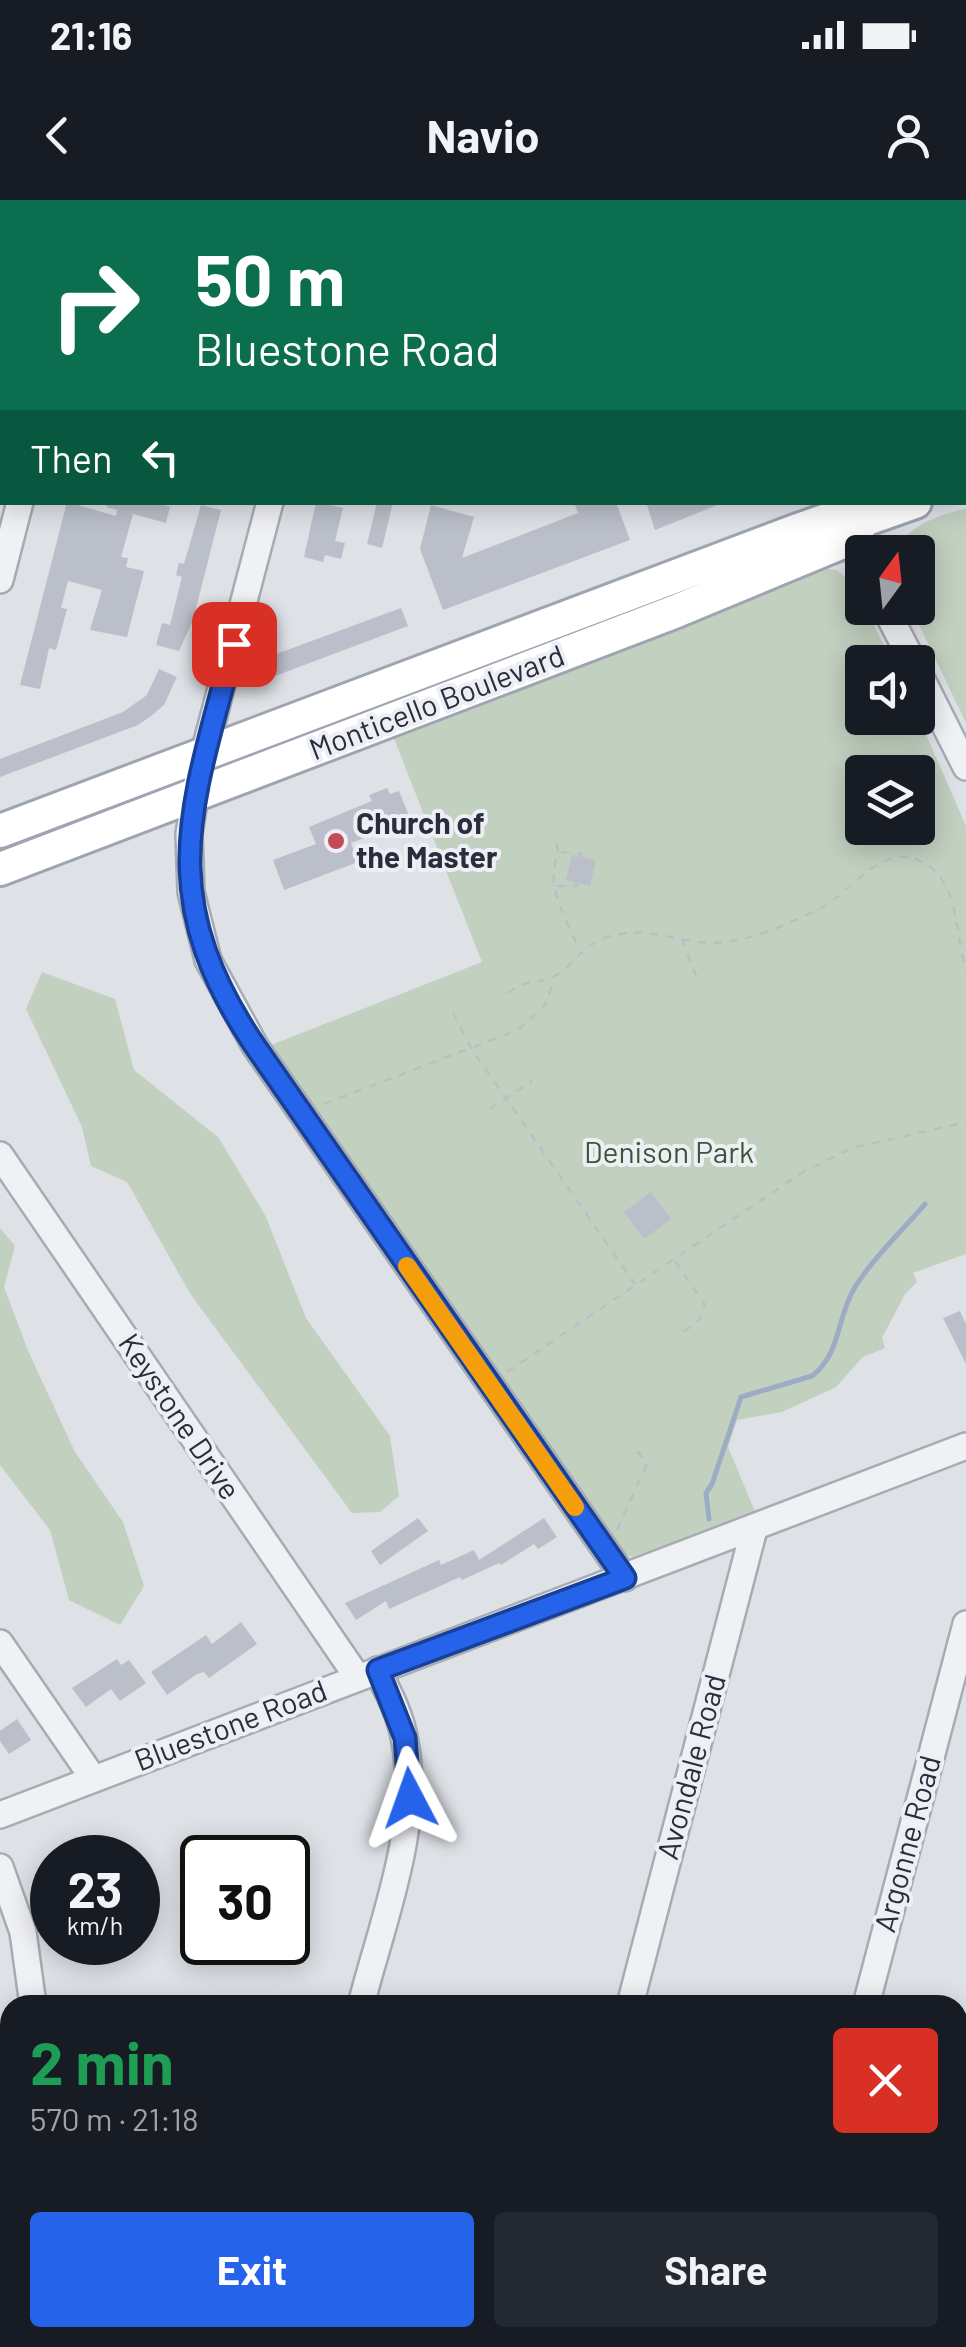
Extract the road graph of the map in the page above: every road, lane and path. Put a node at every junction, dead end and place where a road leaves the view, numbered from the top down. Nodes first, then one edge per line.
1 (19, 505) edge
2 (269, 505) edge
3 (907, 505) edge
4 (849, 528) edge
5 (0, 580) edge
6 (935, 706) edge
7 (204, 756) junction
8 (966, 767) edge
9 (194, 796) junction
10 (0, 831) edge
11 (556, 844) dead end
12 (559, 853) junction
13 (581, 857) dead end
14 (0, 869) edge
15 (577, 882) dead end
16 (555, 886) junction
17 (682, 937) junction
18 (579, 951) junction
19 (966, 971) edge
20 (553, 977) junction
21 (699, 984) dead end
22 (508, 993) dead end
23 (453, 1013) dead end
24 (471, 1048) junction
25 (532, 1080) dead end
26 (506, 1099) junction
27 (318, 1106) dead end
28 (490, 1109) dead end
29 (966, 1122) edge
30 (0, 1156) edge
31 (674, 1260) junction
32 (636, 1285) junction
33 (679, 1335) dead end
34 (504, 1374) dead end
35 (966, 1446) edge
36 (637, 1451) dead end
37 (754, 1529) junction
38 (615, 1536) dead end
39 (625, 1578) junction
40 (966, 1624) edge
41 (0, 1643) edge
42 (368, 1674) junction
43 (93, 1778) junction
44 (0, 1815) edge
45 (0, 1867) edge
46 (32, 1995) edge
47 (364, 1995) edge
48 (633, 1995) edge
49 (869, 1995) edge

1 - 5 street
2 - 7 street
3 - 4 main road, Monticello Boulevard
4 - 7 main road, Monticello Boulevard
4 - 9 main road, Monticello Boulevard
6 - 8 street
7 - 9 street
7 - 10 main road, Monticello Boulevard
9 - 14 main road, Monticello Boulevard
9 - 39 street
11 - 12 path
12 - 13 path
12 - 16 path
15 - 16 path
16 - 18 path
17 - 18 path
17 - 19 path
17 - 21 path
18 - 20 path
20 - 22 path
20 - 24 path
23 - 24 path
24 - 26 path
24 - 27 path
25 - 26 path
26 - 28 path
26 - 32 path
29 - 31 path
30 - 42 street, Keystone Drive
31 - 32 path
31 - 33 path
32 - 34 path
35 - 37 street, Bluestone Road
36 - 38 path
37 - 39 street, Bluestone Road
37 - 48 street, Avondale Road
39 - 42 street, Bluestone Road
40 - 49 street, Argonne Road
41 - 43 street
42 - 43 street, Bluestone Road
42 - 47 street, Keystone Drive
43 - 44 street, Bluestone Road
45 - 46 street

